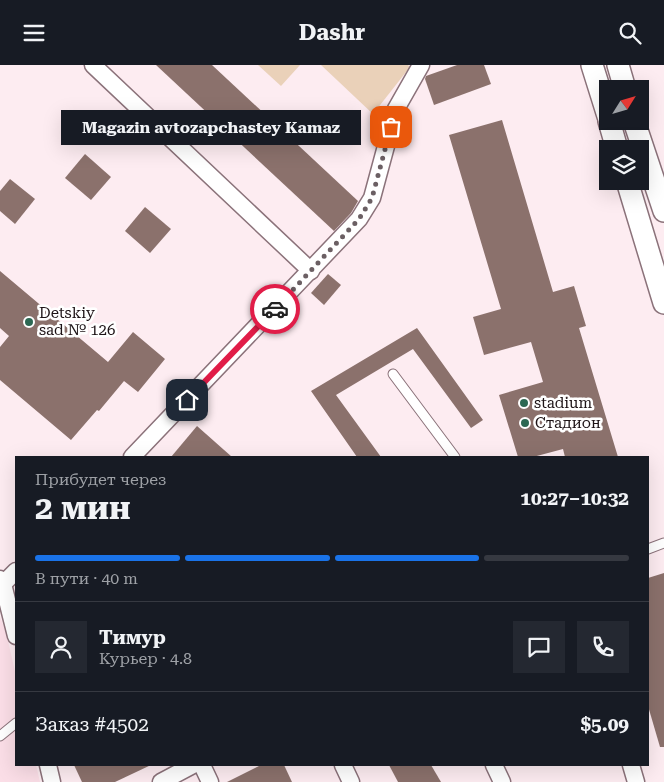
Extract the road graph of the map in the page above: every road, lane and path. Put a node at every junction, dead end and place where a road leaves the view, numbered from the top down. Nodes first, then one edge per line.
1 (93, 65) edge
2 (421, 65) edge
3 (592, 65) edge
4 (618, 65) edge
5 (622, 80) edge
6 (599, 88) edge
7 (637, 130) edge
8 (630, 190) edge
9 (664, 211) edge
10 (311, 271) junction
11 (664, 303) edge
12 (393, 374) dead end
13 (133, 456) edge
14 (453, 456) edge
15 (664, 543) edge
16 (649, 549) edge
17 (15, 572) edge
18 (1, 581) edge
19 (15, 632) edge
20 (15, 724) edge
21 (0, 736) edge
22 (48, 766) edge
23 (191, 766) edge
24 (202, 766) edge
25 (344, 766) edge
26 (494, 766) edge
27 (631, 766) edge
28 (52, 782) edge
29 (161, 782) edge
30 (210, 782) edge
31 (352, 782) edge
32 (502, 782) edge
33 (636, 782) edge

1 - 10 street
2 - 10 street
3 - 6 street
4 - 5 street
7 - 9 street
8 - 11 street
10 - 13 street
12 - 14 lane
15 - 16 lane
17 - 18 street
18 - 19 street
20 - 21 lane
22 - 28 street
23 - 29 street
24 - 30 street
25 - 31 street
26 - 32 street
27 - 33 street

